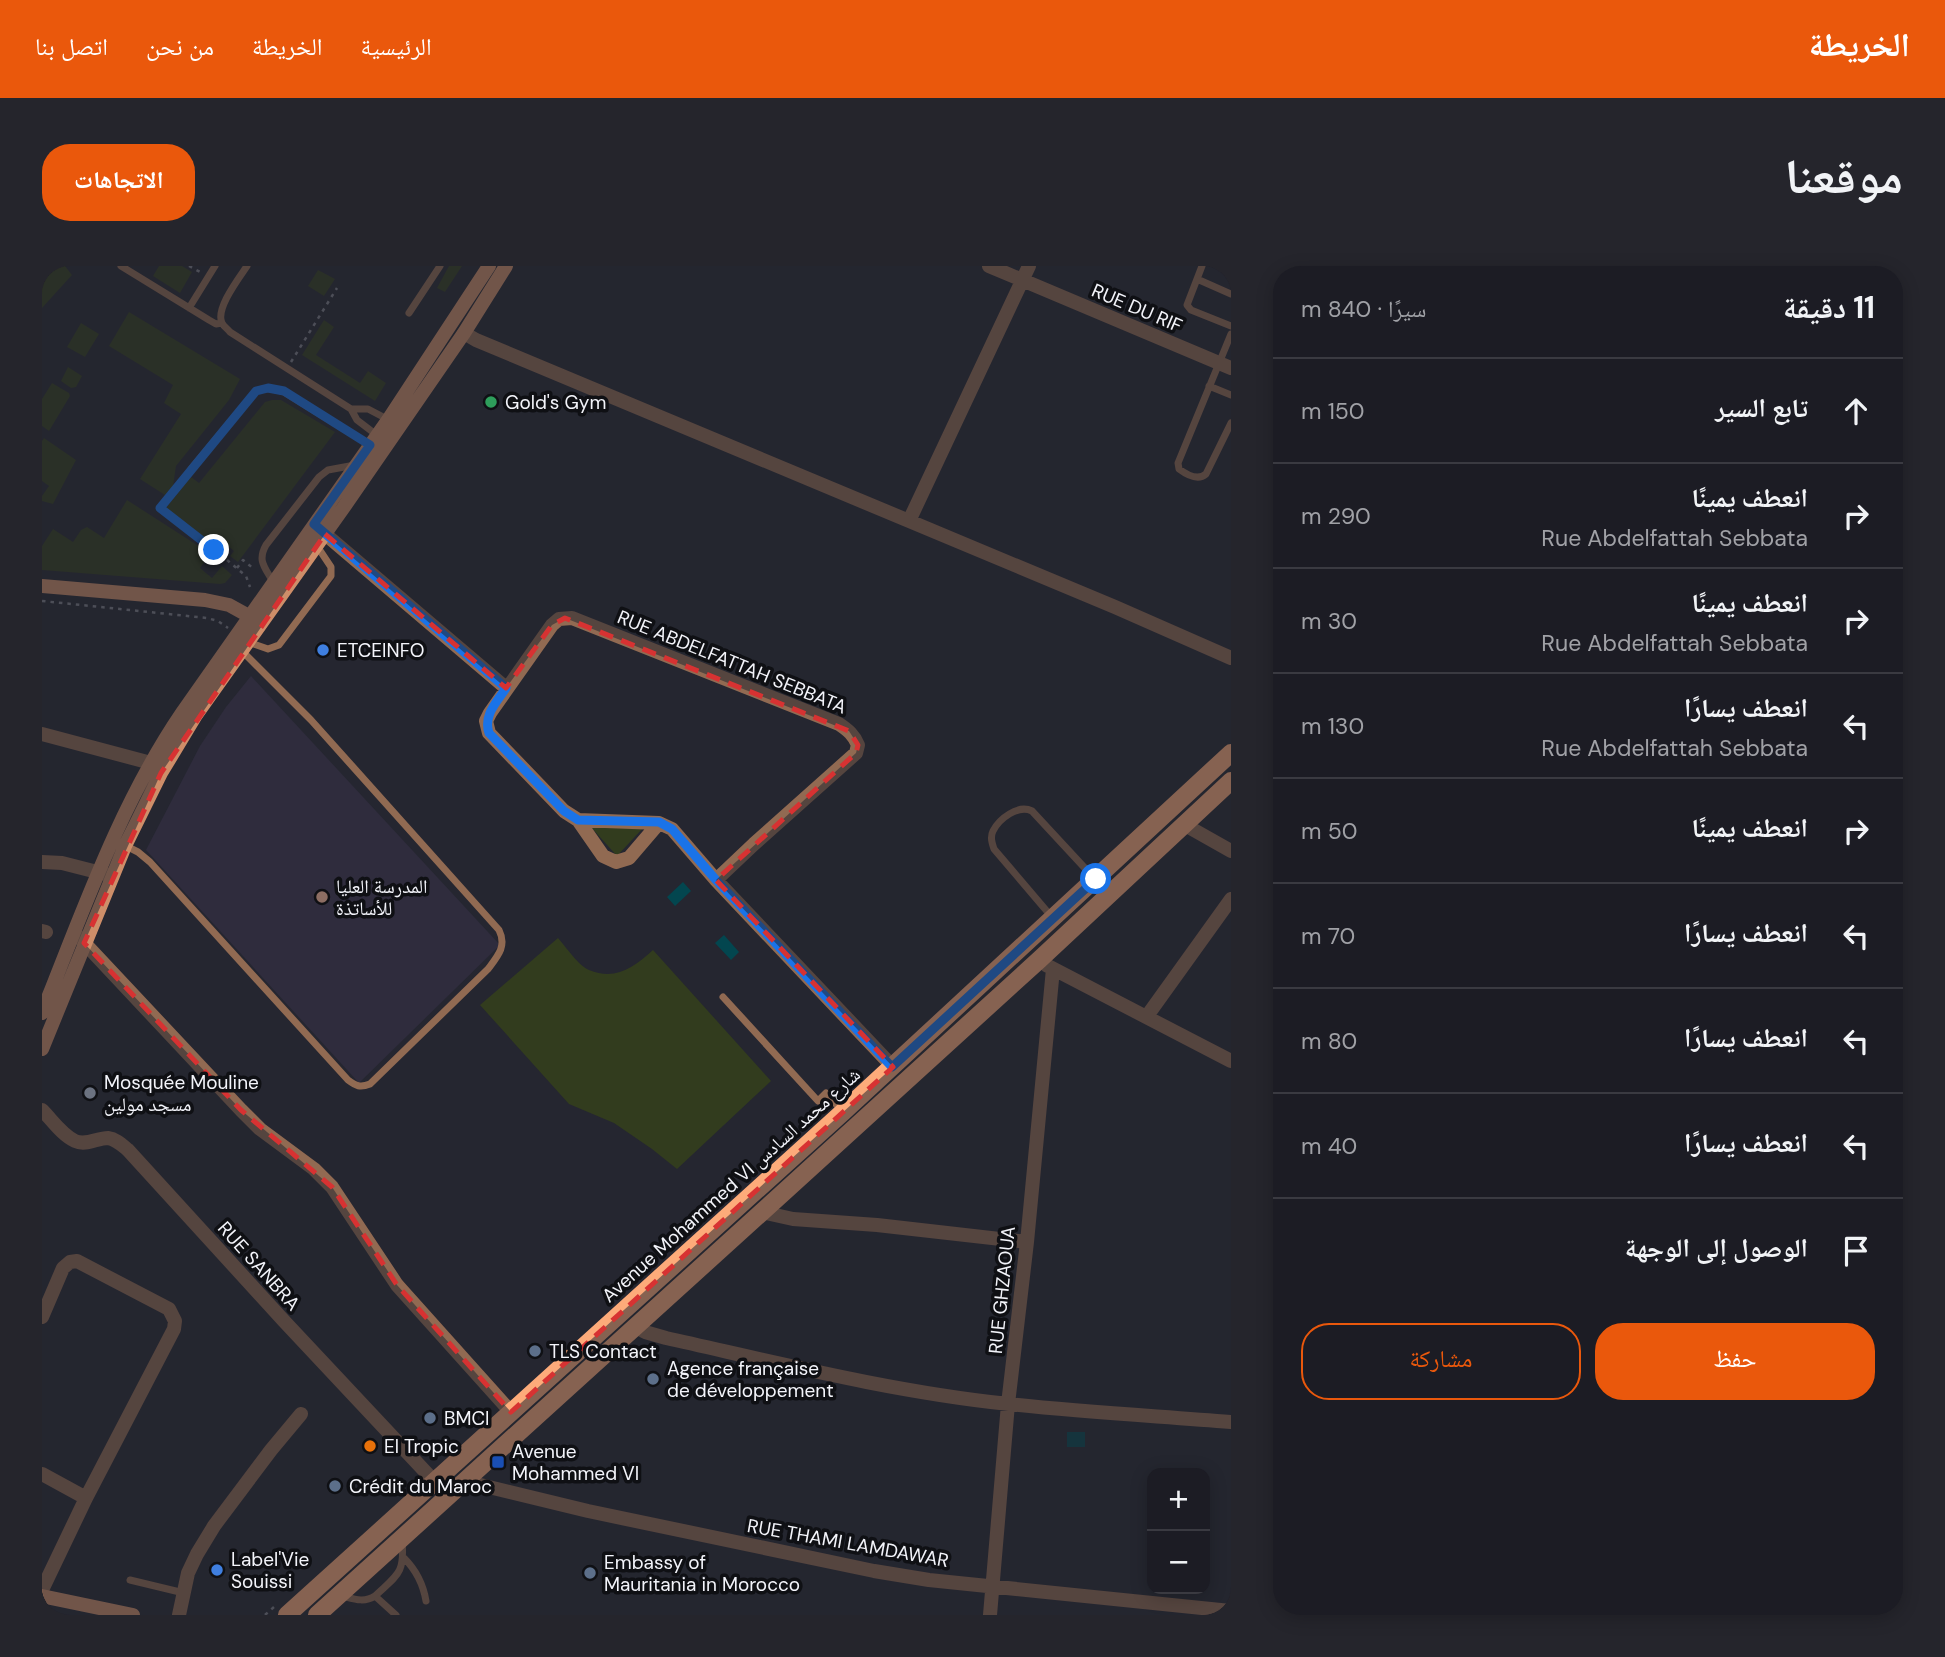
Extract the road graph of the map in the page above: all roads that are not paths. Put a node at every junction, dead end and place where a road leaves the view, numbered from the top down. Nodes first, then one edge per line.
1 (121, 266) edge
2 (215, 266) edge
3 (247, 266) edge
4 (440, 266) edge
5 (989, 266) edge
6 (1029, 266) edge
7 (1202, 266) edge
8 (492, 269) edge
9 (1197, 279) junction
10 (1022, 280) junction
11 (1231, 293) edge
12 (189, 308) junction
13 (410, 313) dead end
14 (222, 323) junction
15 (1231, 326) edge
16 (464, 332) junction
17 (1231, 334) edge
18 (1224, 366) edge
19 (1209, 386) junction
20 (1231, 395) edge
21 (351, 409) junction
22 (393, 423) junction
23 (1231, 423) edge
24 (378, 441) junction
25 (356, 466) junction
26 (191, 469) road end
27 (909, 521) junction
28 (318, 535) junction
29 (268, 579) junction
30 (42, 586) edge
31 (256, 620) junction
32 (245, 647) junction
33 (1231, 658) edge
34 (506, 688) junction
35 (42, 734) edge
36 (1231, 753) edge
37 (151, 763) junction
38 (1231, 781) edge
39 (578, 820) junction
40 (659, 822) junction
41 (1185, 825) junction
42 (125, 846) junction
43 (1231, 850) edge
44 (42, 862) edge
45 (105, 874) junction
46 (1096, 879) junction
47 (716, 880) junction
48 (1231, 900) edge
49 (1053, 918) junction
50 (80, 938) junction
51 (1046, 965) junction
52 (723, 997) dead end
53 (42, 1013) edge
54 (1147, 1016) junction
55 (42, 1049) edge
56 (1231, 1061) edge
57 (892, 1067) junction
58 (42, 1110) edge
59 (843, 1112) junction
60 (762, 1212) junction
61 (1027, 1242) junction
62 (42, 1317) edge
63 (636, 1327) junction
64 (1008, 1404) junction
65 (511, 1412) junction
66 (301, 1414) dead end
67 (1231, 1422) edge
68 (42, 1474) edge
69 (434, 1481) junction
70 (464, 1481) junction
71 (86, 1497) junction
72 (401, 1538) junction
73 (404, 1558) junction
74 (130, 1580) dead end
75 (992, 1585) junction
76 (42, 1590) edge
77 (184, 1593) junction
78 (42, 1596) edge
79 (375, 1596) junction
80 (425, 1601) dead end
81 (326, 1608) edge
82 (1231, 1611) edge
83 (133, 1615) edge
84 (179, 1615) edge
85 (287, 1615) edge
86 (396, 1615) edge
87 (990, 1615) edge

1 - 12 lane
2 - 12 lane
3 - 14 lane
4 - 13 lane
5 - 10 street, RUE DU RIF
6 - 10 street
7 - 9 lane
8 - 16 main road
8 - 22 main road
9 - 11 lane
9 - 15 lane
10 - 18 street, RUE DU RIF
10 - 27 street
12 - 14 lane
14 - 21 lane
16 - 22 main road
16 - 27 street
17 - 18 lane
18 - 19 lane
19 - 20 lane
19 - 23 lane
21 - 22 lane
21 - 24 lane
22 - 24 main road
24 - 25 main road
24 - 26 lane
24 - 28 main road
25 - 28 main road
25 - 29 lane
27 - 33 street
28 - 29 main road
28 - 31 main road
28 - 32 lane
28 - 34 street
29 - 31 main road
30 - 31 main road
31 - 32 main road
31 - 37 main road
32 - 42 main road
32 - 42 lane
34 - 39 street, RUE ABDELFATTAH SEBBATA
34 - 47 street, RUE ABDELFATTAH SEBBATA
35 - 37 street
36 - 46 main road, Avenue Mohammed VI شارع محمد السادس
37 - 45 main road
38 - 41 main road, Avenue Mohammed VI شارع محمد السادس
39 - 40 street
39 - 40 street, RUE ABDELFATTAH SEBBATA
40 - 47 street
41 - 43 street
41 - 51 main road, Avenue Mohammed VI شارع محمد السادس
42 - 45 main road
44 - 45 street
45 - 50 main road
46 - 49 main road, Avenue Mohammed VI شارع محمد السادس
46 - 49 lane
47 - 57 street
48 - 54 street
49 - 57 main road, Avenue Mohammed VI شارع محمد السادس
50 - 53 main road
50 - 55 main road
50 - 65 street
51 - 54 street
51 - 60 main road, Avenue Mohammed VI شارع محمد السادس
51 - 61 street, RUE GHZAOUA
52 - 59 lane
54 - 56 street
57 - 59 main road, Avenue Mohammed VI شارع محمد السادس
58 - 69 street, RUE SANBRA
59 - 65 main road, Avenue Mohammed VI شارع محمد السادس
60 - 61 street
60 - 63 main road, Avenue Mohammed VI شارع محمد السادس
61 - 64 street, RUE GHZAOUA
62 - 71 street
63 - 64 street
63 - 70 main road, Avenue Mohammed VI شارع محمد السادس
64 - 67 street
64 - 75 street, RUE GHZAOUA
65 - 69 main road, Avenue Mohammed VI شارع محمد السادس
66 - 77 street
68 - 71 street
69 - 85 main road, Avenue Mohammed VI شارع محمد السادس
70 - 72 main road, Avenue Mohammed VI شارع محمد السادس
70 - 75 street, RUE THAMI LAMDAWAR
71 - 76 street
72 - 73 lane
72 - 81 main road, Avenue Mohammed VI شارع محمد السادس
73 - 79 lane
73 - 80 lane
74 - 77 lane
75 - 82 street, RUE THAMI LAMDAWAR
75 - 87 street, RUE GHZAOUA
77 - 84 street
78 - 83 main road
79 - 81 lane
79 - 86 lane

